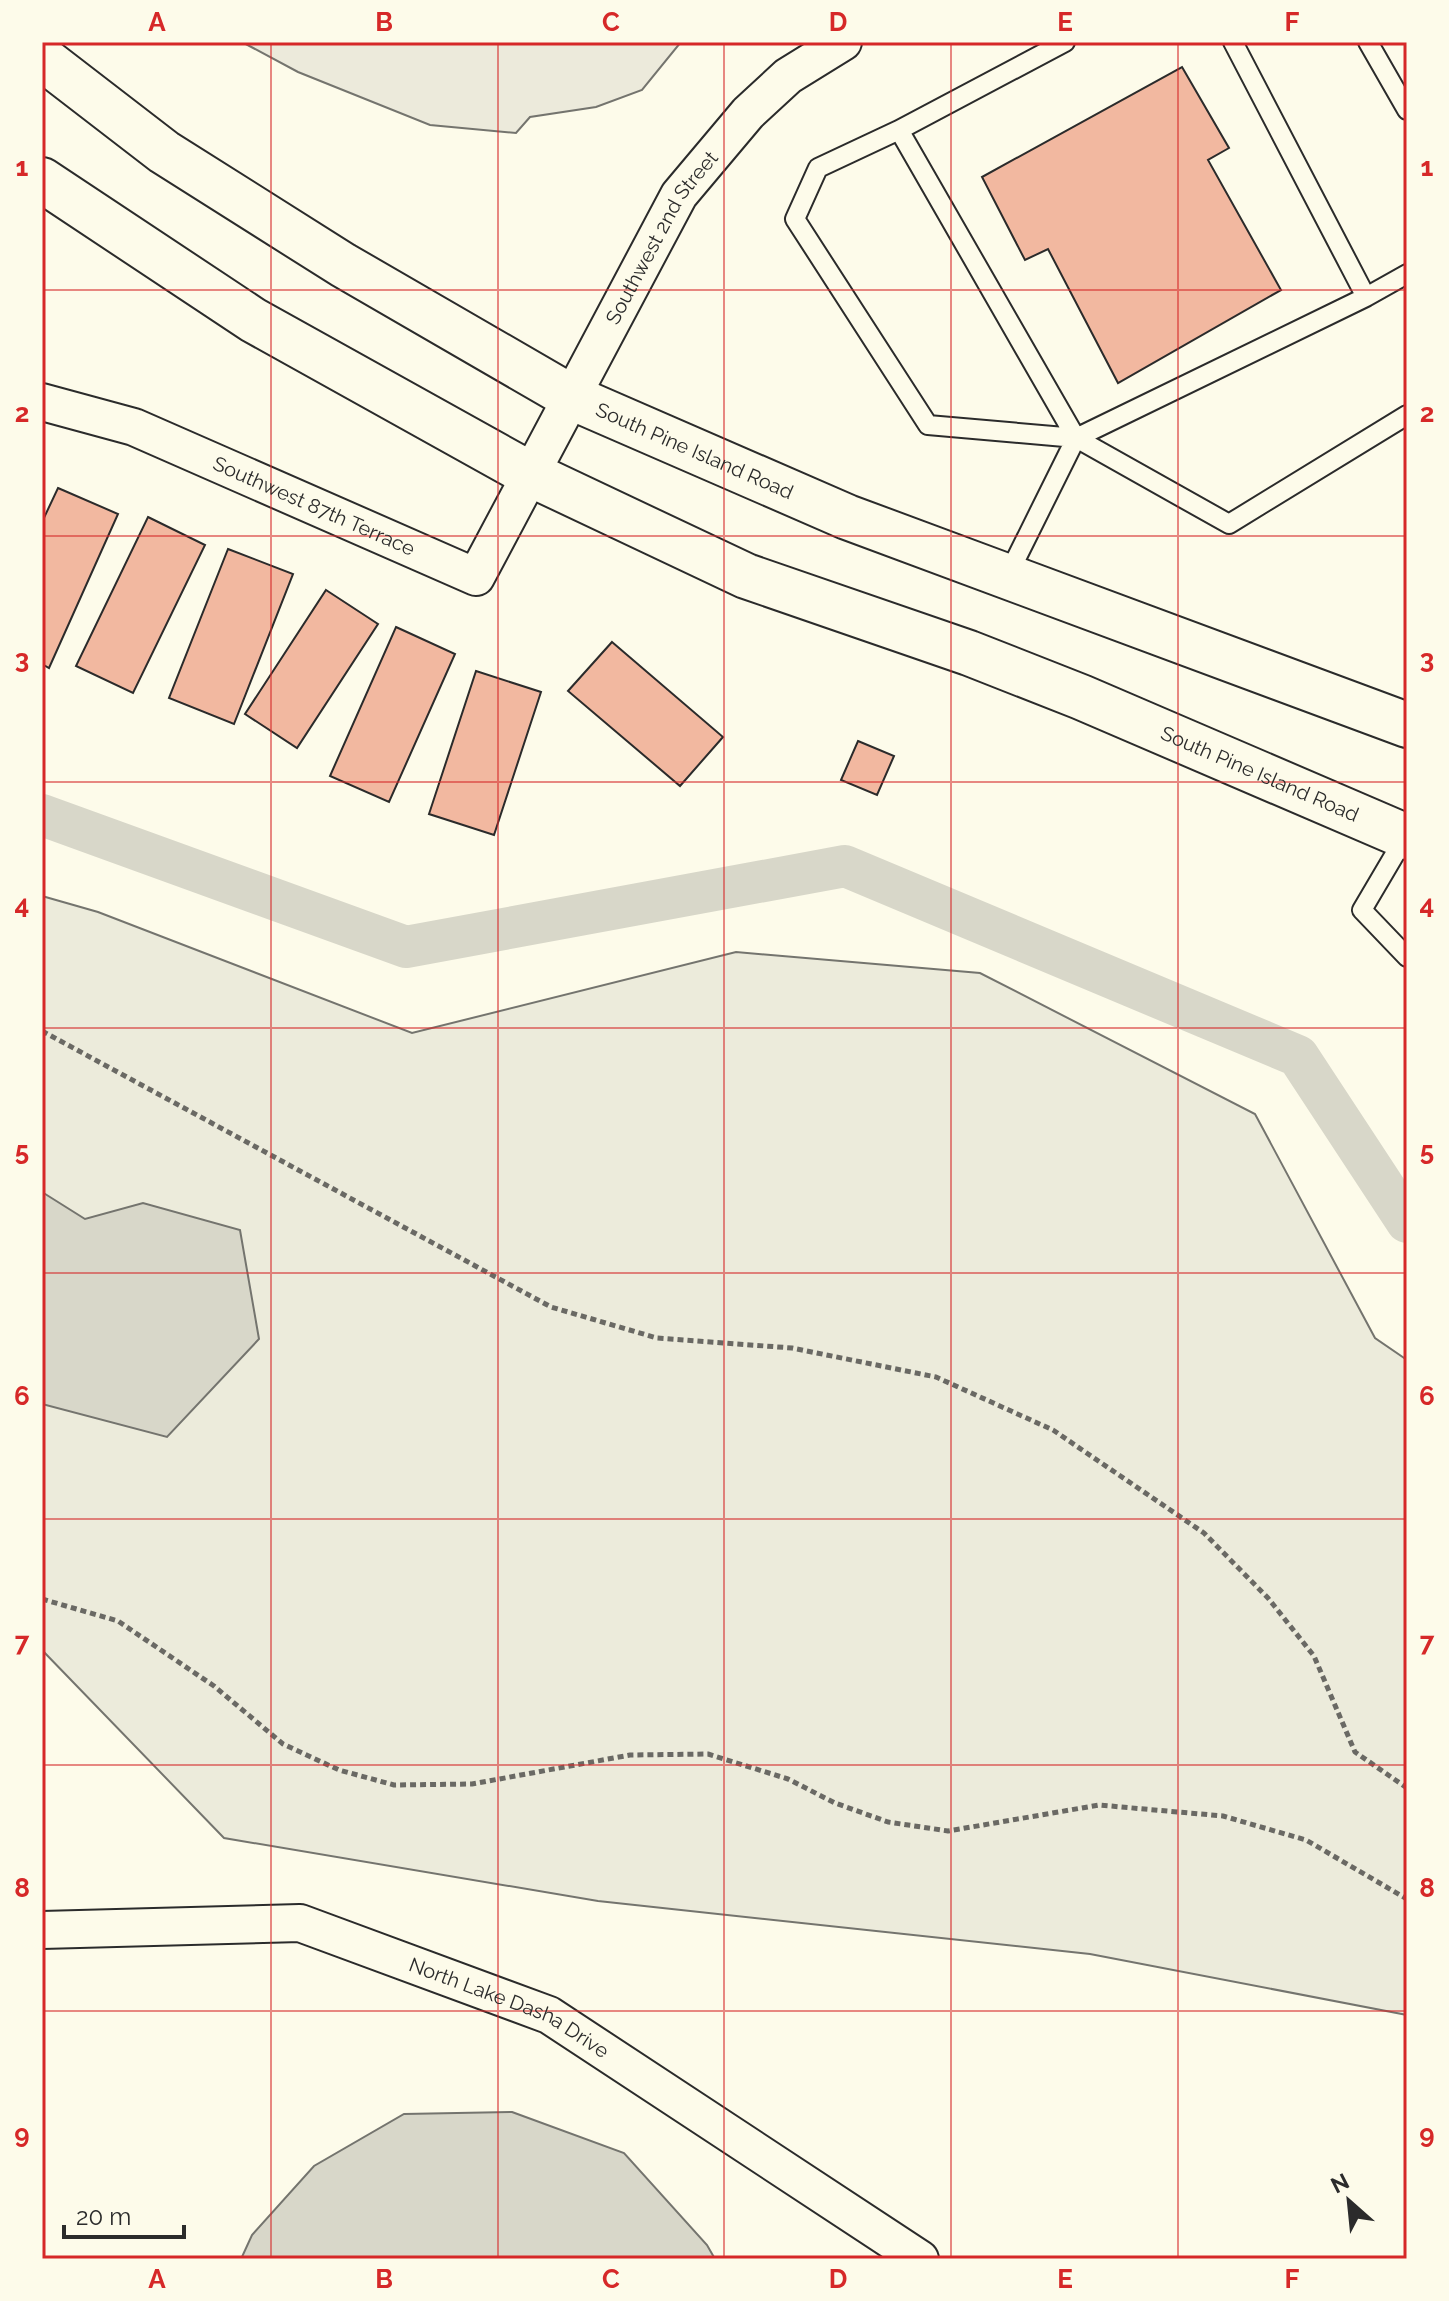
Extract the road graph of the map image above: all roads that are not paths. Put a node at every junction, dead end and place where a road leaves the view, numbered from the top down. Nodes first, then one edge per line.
1 (843, 42) edge
2 (1065, 42) edge
3 (1233, 42) edge
4 (1368, 42) edge
5 (42, 58) edge
6 (1407, 110) edge
7 (899, 130) junction
8 (42, 180) edge
9 (1407, 274) edge
10 (1366, 297) junction
11 (571, 397) junction
12 (42, 402) edge
13 (1407, 415) edge
14 (1076, 438) junction
15 (528, 473) junction
16 (1007, 577) junction
17 (1407, 725) edge
18 (1406, 835) edge
19 (1407, 957) edge
20 (42, 1930) edge
21 (920, 2259) edge

1 - 11 street, Southwest 2nd Street
2 - 7 lane
3 - 10 lane
4 - 6 lane
5 - 11 main road, South Pine Island Road
7 - 14 lane
7 - 14 lane
8 - 15 main road, South Pine Island Road
9 - 10 lane
10 - 14 lane
11 - 15 street, Southwest 2nd Street
11 - 16 main road, South Pine Island Road
12 - 15 street, Southwest 87th Terrace
13 - 14 lane
14 - 16 lane
15 - 18 main road, South Pine Island Road
16 - 17 main road, South Pine Island Road
18 - 19 lane
20 - 21 street, North Lake Dasha Drive

